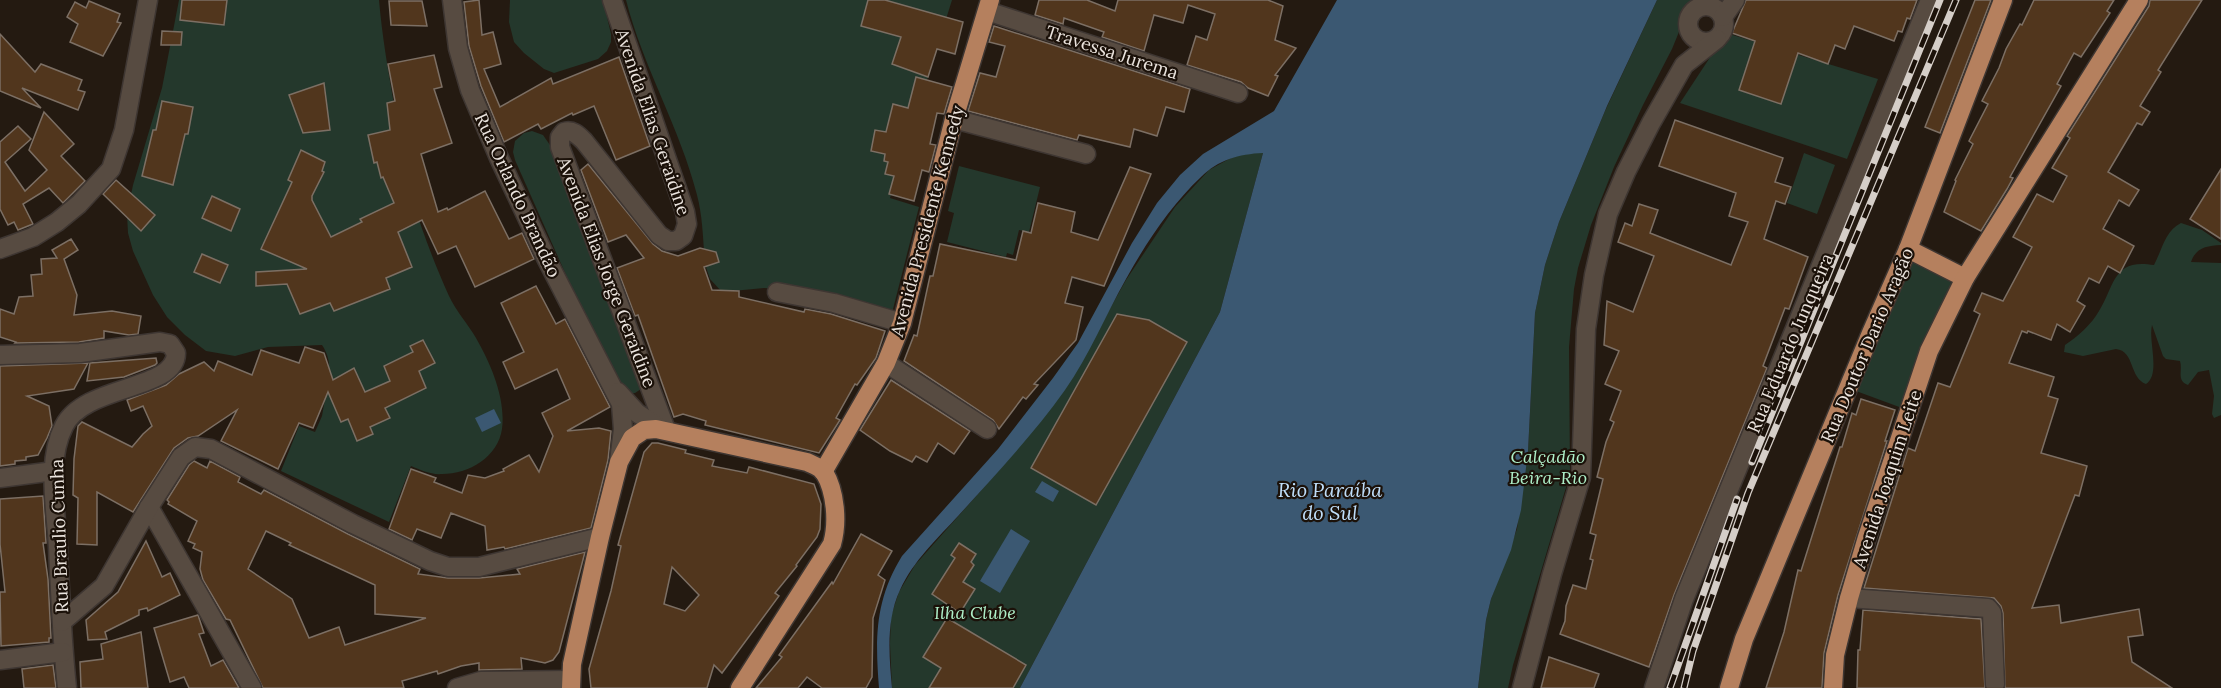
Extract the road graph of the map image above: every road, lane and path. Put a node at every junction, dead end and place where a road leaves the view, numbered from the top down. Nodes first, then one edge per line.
1 (148, 0) edge
2 (452, 0) edge
3 (612, 0) edge
4 (1930, 0) edge
5 (2003, 0) edge
6 (2139, 0) edge
7 (1708, 3) edge
8 (989, 5) edge
9 (1730, 7) edge
10 (1688, 22) junction
11 (1717, 39) junction
12 (1684, 65) junction
13 (1238, 93) dead end
14 (954, 119) junction
15 (1086, 154) dead end
16 (676, 241) joint
17 (0, 249) edge
18 (1908, 249) junction
19 (1965, 278) junction
20 (777, 292) dead end
21 (902, 323) junction
22 (0, 355) edge
23 (886, 363) junction
24 (610, 381) junction
25 (664, 429) junction
26 (987, 429) dead end
27 (619, 462) junction
28 (54, 471) junction
29 (824, 472) junction
30 (0, 478) edge
31 (149, 507) junction
32 (600, 537) junction
33 (1849, 598) junction
34 (62, 622) junction
35 (63, 652) junction
36 (0, 660) edge
37 (571, 684) edge
38 (1995, 684) dead end
39 (67, 688) edge
40 (252, 688) edge
41 (457, 688) edge
42 (740, 688) edge
43 (1522, 688) edge
44 (1654, 688) edge
45 (1729, 688) edge
46 (1833, 688) edge

1 - 17 street
2 - 24 street, Rua Orlando Brandão
3 - 16 street, Avenida Elias Geraidine
4 - 44 street, Rua Eduardo Junqueira
5 - 18 main road, Rua Doutor Dario Aragão
6 - 19 main road, Avenida Joaquim Leite
7 - 9 street
7 - 10 street
8 - 13 street, Travessa Jurema
8 - 14 main road, Avenida Presidente Kennedy
9 - 11 street
10 - 11 street
10 - 12 street
11 - 12 street
12 - 43 street
14 - 15 street
14 - 21 main road, Avenida Presidente Kennedy
16 - 25 street, Avenida Elias Jorge Geraidine
18 - 19 main road
18 - 45 main road, Rua Doutor Dario Aragão
19 - 33 main road, Avenida Joaquim Leite
20 - 21 street
21 - 23 main road, Avenida Presidente Kennedy
22 - 28 street, Rua Braulio Cunha
23 - 26 street
23 - 29 main road, Avenida Presidente Kennedy
24 - 25 street
24 - 27 street
25 - 27 main road
25 - 29 main road
27 - 32 main road
28 - 30 street
28 - 34 street, Rua Braulio Cunha
29 - 42 main road
31 - 32 street
31 - 34 street
31 - 40 street
32 - 37 main road
33 - 38 street
33 - 46 main road, Avenida Joaquim Leite
34 - 35 street, Rua Braulio Cunha
35 - 36 street
35 - 39 street, Rua Braulio Cunha
37 - 41 street

